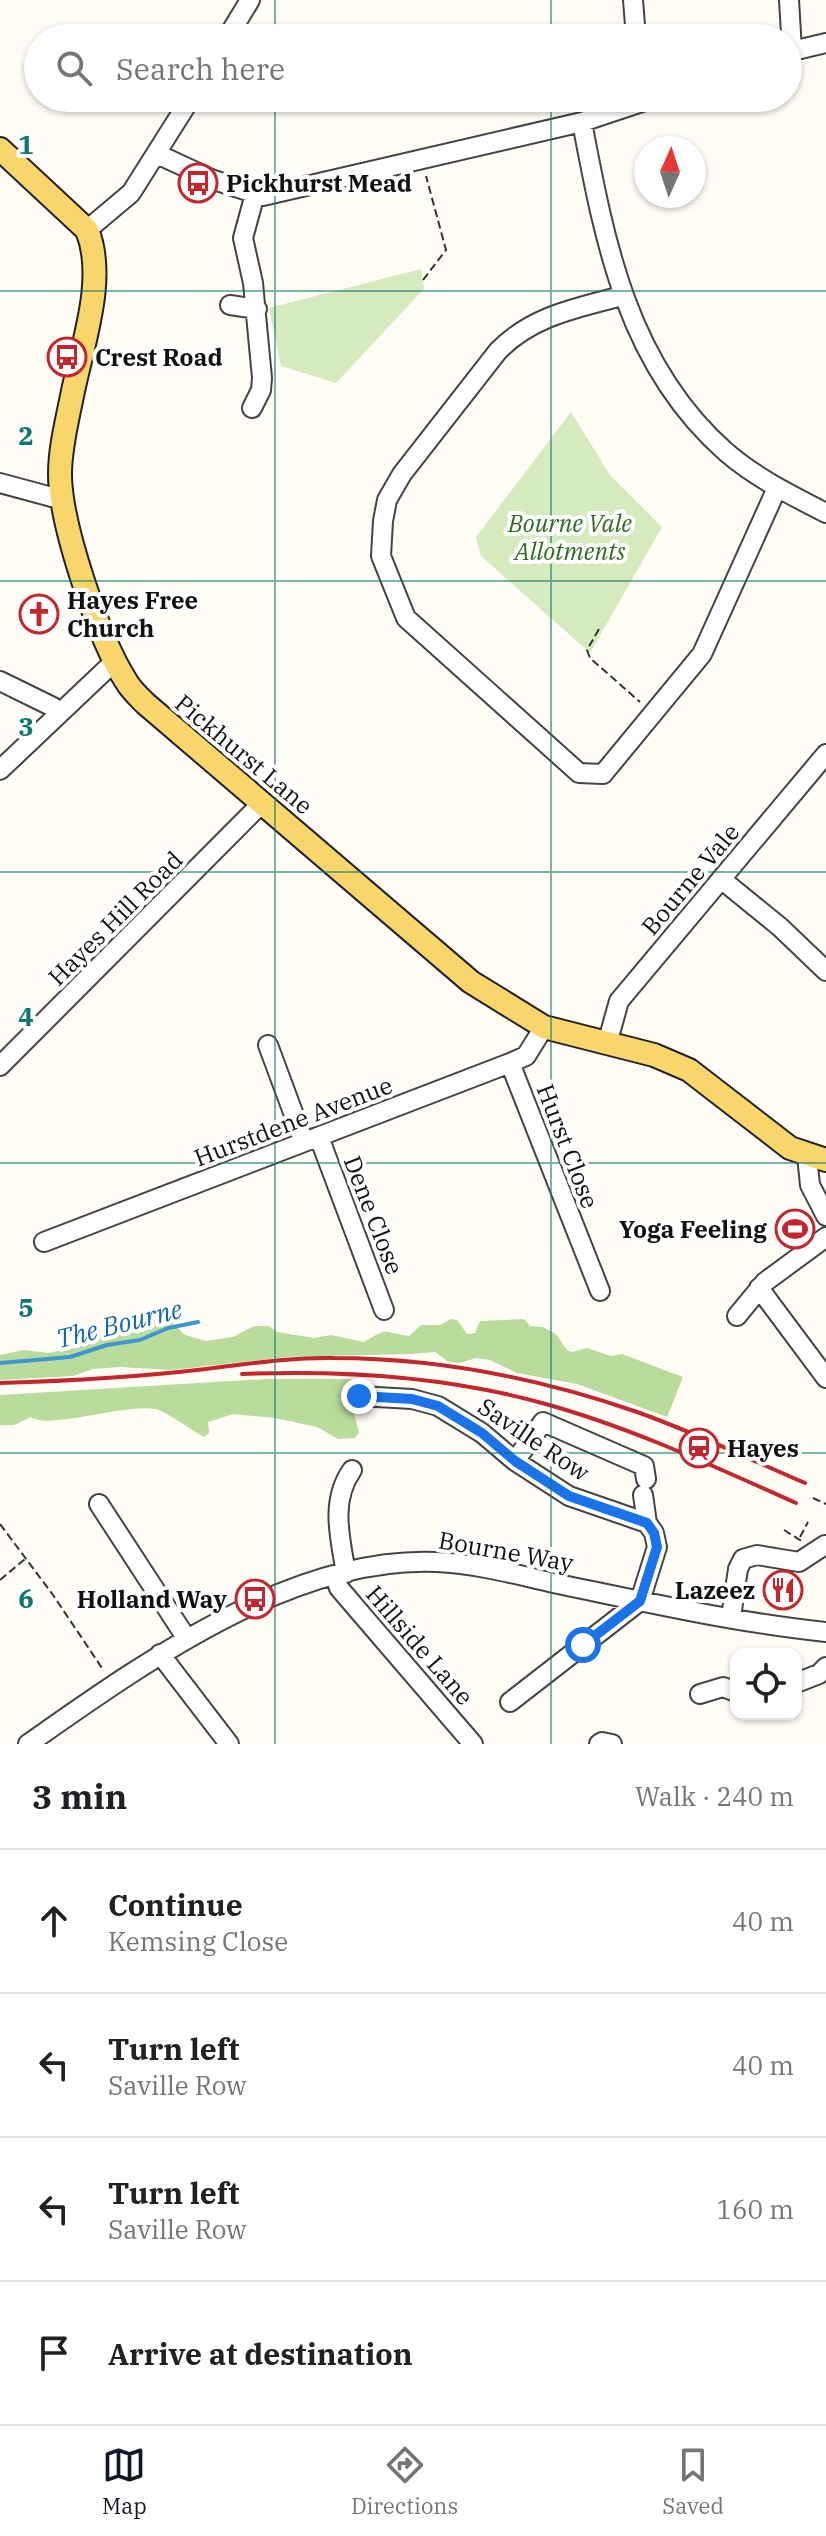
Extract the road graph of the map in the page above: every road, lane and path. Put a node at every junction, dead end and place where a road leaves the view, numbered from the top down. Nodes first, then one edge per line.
1 (250, 0) edge
2 (633, 0) edge
3 (789, 0) edge
4 (235, 24) edge
5 (635, 24) edge
6 (789, 24) edge
7 (826, 43) edge
8 (802, 48) edge
9 (182, 112) edge
10 (611, 112) edge
11 (582, 122) junction
12 (0, 149) edge
13 (157, 154) junction
14 (422, 160) junction
15 (255, 194) junction
16 (87, 230) junction
17 (423, 280) dead end
18 (622, 296) junction
19 (230, 305) dead end
20 (257, 309) junction
21 (252, 408) dead end
22 (0, 483) edge
23 (777, 488) junction
24 (63, 500) junction
25 (826, 513) edge
26 (599, 629) dead end
27 (115, 661) junction
28 (0, 681) edge
29 (58, 712) junction
30 (653, 713) junction
31 (826, 754) edge
32 (0, 770) edge
33 (262, 803) junction
34 (721, 879) junction
35 (826, 971) edge
36 (544, 1027) junction
37 (607, 1044) junction
38 (268, 1045) dead end
39 (510, 1063) junction
40 (0, 1066) edge
41 (312, 1140) junction
42 (816, 1158) edge
43 (826, 1216) edge
44 (826, 1237) edge
45 (44, 1242) dead end
46 (759, 1288) junction
47 (600, 1291) dead end
48 (384, 1310) dead end
49 (737, 1316) dead end
50 (826, 1378) edge
51 (359, 1396) dead end
52 (515, 1461) junction
53 (352, 1470) dead end
54 (813, 1498) dead end
55 (99, 1504) dead end
56 (826, 1504) edge
57 (808, 1522) dead end
58 (647, 1523) junction
59 (0, 1524) edge
60 (784, 1530) dead end
61 (800, 1538) junction
62 (818, 1550) edge
63 (26, 1558) junction
64 (340, 1574) junction
65 (0, 1580) edge
66 (640, 1601) junction
67 (731, 1617) junction
68 (826, 1632) edge
69 (187, 1639) junction
70 (160, 1654) junction
71 (826, 1667) edge
72 (802, 1681) edge
73 (114, 1685) junction
74 (730, 1690) edge
75 (700, 1694) dead end
76 (510, 1702) dead end
77 (28, 1744) edge
78 (229, 1744) edge
79 (473, 1744) edge
80 (599, 1744) edge
81 (612, 1744) edge

1 - 4 street
2 - 5 street
3 - 6 street
7 - 8 street
9 - 13 street
10 - 11 street
11 - 14 street
11 - 18 street
12 - 16 main road
13 - 15 street
13 - 16 street
14 - 15 street
14 - 17 path
15 - 20 street
16 - 24 main road, Pickhurst Lane
18 - 23 street
18 - 30 street
19 - 20 street
20 - 21 street
22 - 24 street
23 - 25 street
23 - 30 street
24 - 27 main road, Pickhurst Lane
26 - 30 path
27 - 29 street
27 - 33 main road, Pickhurst Lane
28 - 29 street
29 - 32 street
31 - 34 street, Bourne Vale
33 - 36 main road, Pickhurst Lane
33 - 40 street, Hayes Hill Road
34 - 35 street
34 - 37 street, Bourne Vale
36 - 37 main road, Pickhurst Lane
36 - 39 street, Hurstdene Avenue
37 - 42 main road, Pickhurst Lane
38 - 41 street, Dene Close
39 - 41 street, Hurstdene Avenue
39 - 47 street, Hurst Close
41 - 45 street, Hurstdene Avenue
41 - 48 street, Dene Close
42 - 43 street
44 - 46 street
46 - 49 street
46 - 50 street
51 - 52 street, Saville Row
52 - 58 street, Saville Row
52 - 58 street
53 - 64 street
54 - 56 path
55 - 69 street
57 - 61 path
58 - 66 street
59 - 63 path
60 - 61 path
61 - 62 path
62 - 67 street
63 - 65 path
63 - 73 path
64 - 66 street, Bourne Way
64 - 69 street, Bourne Way
64 - 79 street, Hillside Lane
66 - 67 street, Bourne Way
66 - 76 street
67 - 68 street, Bourne Way
69 - 70 street, Bourne Way
70 - 73 street, Bourne Way
70 - 78 street
71 - 72 street
73 - 77 street, Bourne Way
74 - 75 street
80 - 81 street

